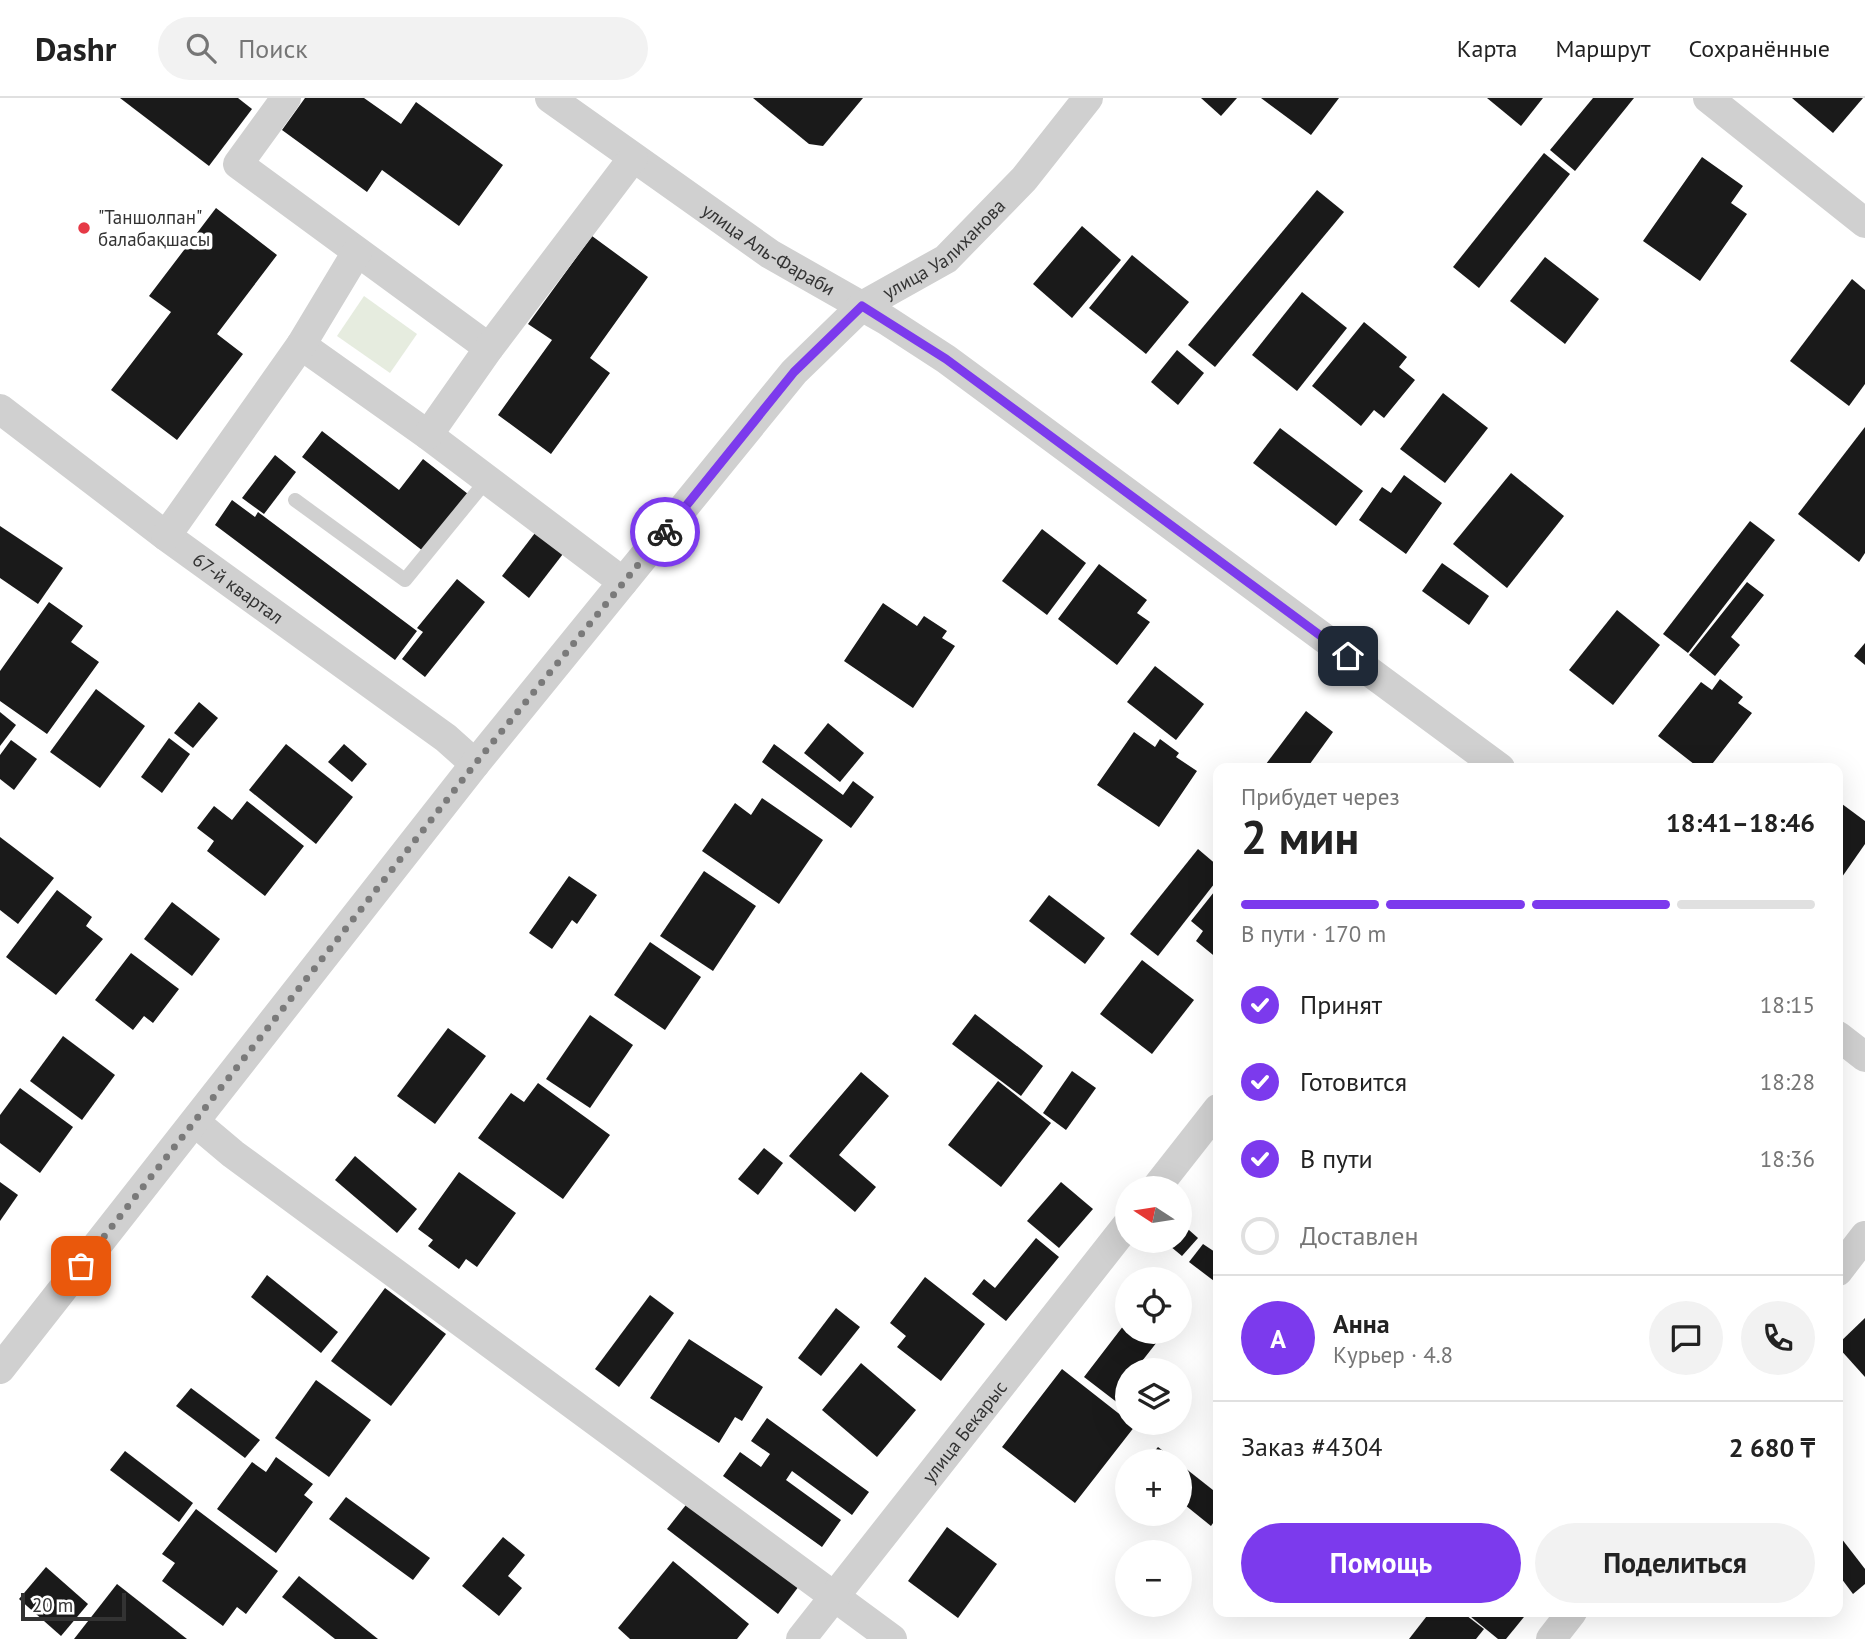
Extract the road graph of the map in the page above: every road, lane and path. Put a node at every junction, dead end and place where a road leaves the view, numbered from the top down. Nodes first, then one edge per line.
1 (286, 98) edge
2 (550, 98) edge
3 (1088, 98) edge
4 (1708, 98) edge
5 (633, 159) junction
6 (1865, 223) edge
7 (357, 252) junction
8 (862, 306) junction
9 (301, 345) junction
10 (489, 348) junction
11 (0, 409) edge
12 (428, 435) junction
13 (486, 481) junction
14 (295, 500) dead end
15 (166, 536) junction
16 (623, 582) junction
17 (1485, 763) edge
18 (475, 764) junction
19 (1843, 1040) edge
20 (1865, 1057) edge
21 (1213, 1115) edge
22 (195, 1122) junction
23 (1165, 1176) edge
24 (1865, 1236) edge
25 (1115, 1240) edge
26 (1843, 1265) edge
27 (0, 1369) edge
28 (835, 1596) junction
29 (1568, 1617) edge
30 (801, 1639) edge
31 (892, 1639) edge
32 (1550, 1639) edge

1 - 7 street
2 - 5 street, улица Аль-Фараби
3 - 8 street, улица Уалиханова
4 - 6 street
5 - 8 street, улица Аль-Фараби
5 - 10 street
7 - 9 street
7 - 10 street
8 - 16 street, улица Уалиханова
8 - 17 street, улица Аль-Фараби
9 - 12 street
9 - 15 street
10 - 12 street
11 - 15 street, 67-й квартал
12 - 13 street
13 - 14 lane
13 - 16 street
15 - 18 street, 67-й квартал
16 - 18 street, улица Уалиханова
18 - 22 street, улица Уалиханова
19 - 20 street
21 - 23 street
22 - 27 street, улица Уалиханова
22 - 28 street
24 - 26 street
25 - 28 street, улица Бекарыс
28 - 30 street, улица Бекарыс
28 - 31 street
29 - 32 street

